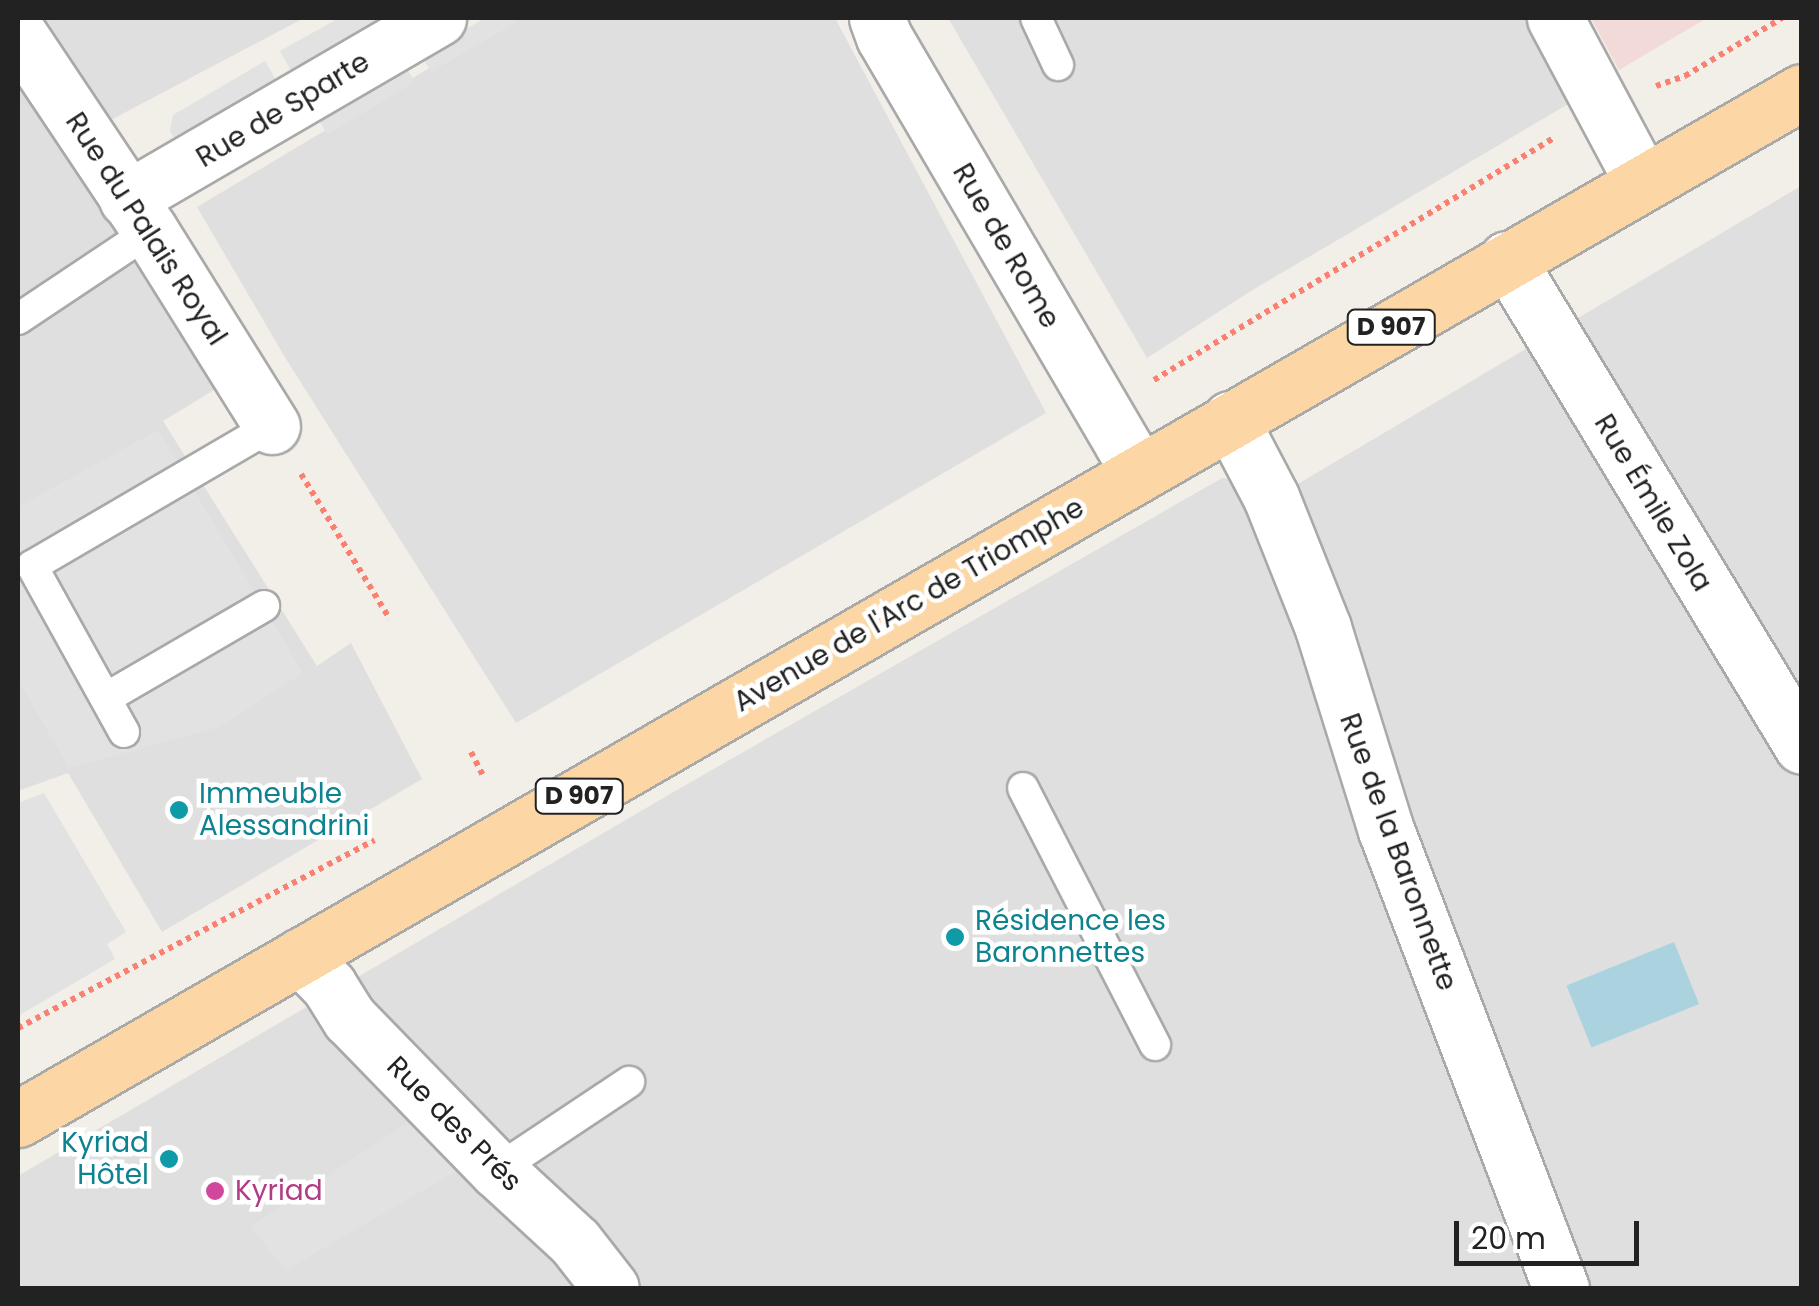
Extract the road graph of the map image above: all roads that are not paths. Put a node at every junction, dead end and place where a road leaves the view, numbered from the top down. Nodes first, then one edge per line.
1 (438, 18) edge
2 (877, 18) edge
3 (1036, 18) edge
4 (1555, 18) edge
5 (26, 63) edge
6 (1058, 65) dead end
7 (1802, 92) edge
8 (1642, 180) junction
9 (138, 215) junction
10 (1507, 259) junction
11 (18, 319) edge
12 (1230, 419) junction
13 (272, 426) joint
14 (1140, 472) junction
15 (264, 606) dead end
16 (106, 698) junction
17 (124, 732) dead end
18 (1802, 746) edge
19 (1023, 788) dead end
20 (300, 956) junction
21 (1155, 1044) dead end
22 (629, 1082) dead end
23 (18, 1119) edge
24 (497, 1170) junction
25 (611, 1288) edge
26 (1561, 1288) edge

1 - 9 street, Rue de Sparte
2 - 14 street, Rue de Rome
3 - 6 lane
4 - 8 street
5 - 9 street, Rue du Palais Royal
7 - 8 main road, Avenue de l'Arc de Triomphe / D 907
8 - 10 main road, Avenue de l'Arc de Triomphe / D 907
9 - 11 lane
9 - 13 street, Rue du Palais Royal
10 - 12 main road, Avenue de l'Arc de Triomphe / D 907
10 - 18 street, Rue Émile Zola
12 - 14 main road, Avenue de l'Arc de Triomphe / D 907
12 - 26 street, Rue de la Baronnette
13 - 16 lane
14 - 20 main road, Avenue de l'Arc de Triomphe / D 907
15 - 16 lane
16 - 17 lane
19 - 21 lane
20 - 23 main road, Avenue de l'Arc de Triomphe / D 907
20 - 24 street, Rue des Prés
22 - 24 lane
24 - 25 street, Rue des Prés

